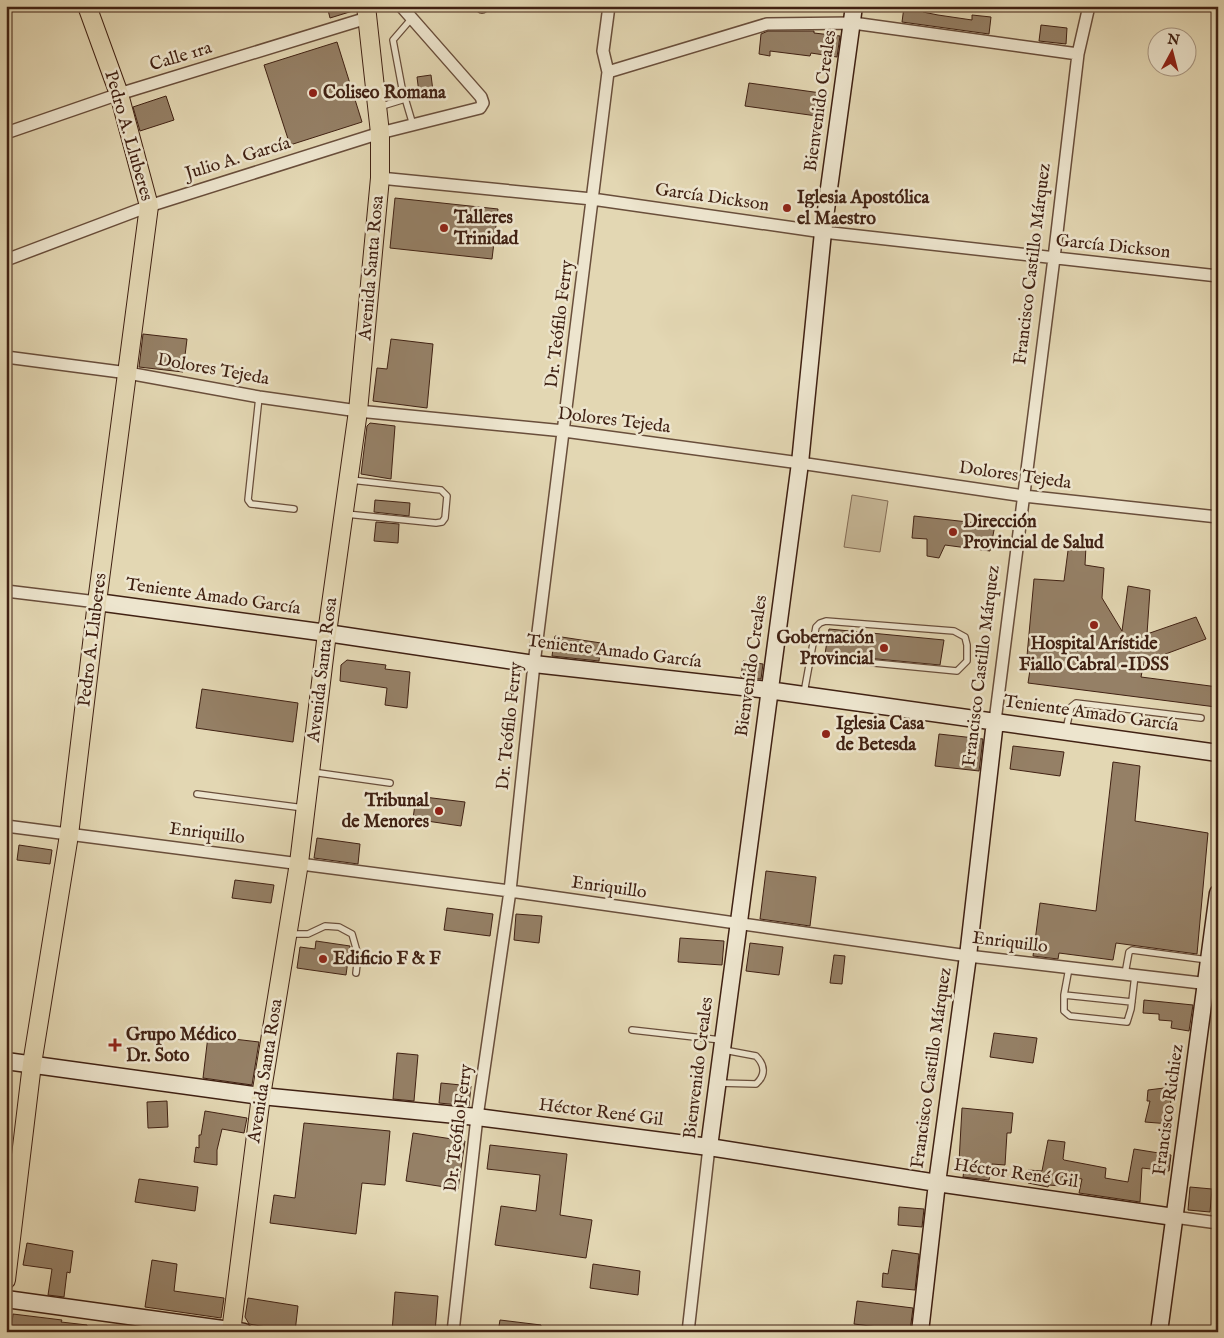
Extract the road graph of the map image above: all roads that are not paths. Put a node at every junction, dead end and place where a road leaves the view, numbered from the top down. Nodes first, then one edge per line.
1 (87, 6) edge
2 (401, 6) edge
3 (609, 6) edge
4 (854, 6) edge
5 (1089, 6) edge
6 (366, 12) edge
7 (412, 18) junction
8 (853, 23) junction
9 (1078, 54) junction
10 (608, 72) junction
11 (119, 94) junction
12 (405, 99) junction
13 (377, 107) junction
14 (413, 125) junction
15 (6, 133) edge
16 (380, 133) junction
17 (380, 178) junction
18 (592, 199) junction
19 (149, 206) junction
20 (823, 232) junction
21 (1054, 258) junction
22 (6, 260) edge
23 (1218, 276) edge
24 (6, 357) edge
25 (128, 374) junction
26 (259, 397) junction
27 (358, 412) junction
28 (564, 431) junction
29 (800, 463) junction
30 (348, 480) junction
31 (1024, 496) junction
32 (294, 509) dead end
33 (344, 514) junction
34 (1218, 518) edge
35 (6, 591) edge
36 (97, 602) junction
37 (327, 633) junction
38 (812, 657) junction
39 (534, 664) junction
40 (768, 690) junction
41 (804, 695) junction
42 (1201, 718) dead end
43 (995, 721) junction
44 (1066, 731) junction
45 (1218, 753) edge
46 (310, 772) junction
47 (390, 783) dead end
48 (197, 794) dead end
49 (306, 808) junction
50 (6, 826) edge
51 (69, 835) junction
52 (299, 863) junction
53 (510, 891) junction
54 (1218, 893) edge
55 (738, 924) junction
56 (287, 934) junction
57 (968, 956) junction
58 (1209, 960) junction
59 (1069, 968) junction
60 (356, 973) dead end
61 (1130, 974) junction
62 (1212, 984) edge
63 (1064, 995) junction
64 (1132, 1002) junction
65 (632, 1030) dead end
66 (722, 1045) junction
67 (6, 1061) edge
68 (32, 1064) junction
69 (717, 1083) junction
70 (261, 1096) junction
71 (477, 1117) junction
72 (709, 1148) junction
73 (937, 1183) junction
74 (1174, 1217) junction
75 (1218, 1223) edge
76 (6, 1280) edge
77 (6, 1299) edge
78 (236, 1331) edge
79 (454, 1332) edge
80 (688, 1332) edge
81 (920, 1332) edge
82 (1159, 1332) edge

1 - 11 main road, Pedro A. Lluberes
2 - 7 street
3 - 10 street, Dr. Teófilo Ferry
4 - 8 main road, Bienvenido Creales
5 - 9 street, Francisco Castillo Márquez
6 - 11 street, Calle 1ra
6 - 13 main road, Avenida Santa Rosa
7 - 12 lane
7 - 14 street, Julio A. García
8 - 9 street
8 - 10 street
8 - 20 main road, Bienvenido Creales
9 - 21 street, Francisco Castillo Márquez
10 - 18 street, Dr. Teófilo Ferry
11 - 15 street, Calle 1ra
11 - 19 main road, Pedro A. Lluberes
12 - 13 lane
12 - 14 lane
13 - 16 main road, Avenida Santa Rosa
14 - 16 street, Julio A. García
16 - 17 main road, Avenida Santa Rosa
16 - 19 street, Julio A. García
17 - 18 street, García Dickson
17 - 27 main road, Avenida Santa Rosa
18 - 20 street, García Dickson
18 - 28 street, Dr. Teófilo Ferry
19 - 22 street, Julio A. García
19 - 25 main road, Pedro A. Lluberes
20 - 21 street, García Dickson
20 - 29 main road, Bienvenido Creales
21 - 23 street, García Dickson
21 - 31 street, Francisco Castillo Márquez
24 - 25 street, Dolores Tejeda
25 - 26 street, Dolores Tejeda
25 - 36 main road, Pedro A. Lluberes
26 - 27 street, Dolores Tejeda
26 - 32 lane
27 - 28 street, Dolores Tejeda
27 - 30 main road, Avenida Santa Rosa
28 - 29 street, Dolores Tejeda
28 - 39 street, Dr. Teófilo Ferry
29 - 31 street, Dolores Tejeda
29 - 40 main road, Bienvenido Creales
30 - 33 main road, Avenida Santa Rosa
30 - 33 lane
31 - 34 street, Dolores Tejeda
31 - 43 street, Francisco Castillo Márquez
33 - 37 main road, Avenida Santa Rosa
35 - 36 street, Teniente Amado García
36 - 37 main road, Teniente Amado García
36 - 51 main road, Pedro A. Lluberes
37 - 39 main road, Teniente Amado García
37 - 46 main road, Avenida Santa Rosa
38 - 38 lane
38 - 41 lane
39 - 40 main road, Teniente Amado García
39 - 53 street, Dr. Teófilo Ferry
40 - 41 main road, Teniente Amado García
40 - 55 main road, Bienvenido Creales
41 - 43 main road, Teniente Amado García
42 - 44 lane
43 - 44 main road, Teniente Amado García
43 - 57 main road, Francisco Castillo Márquez
44 - 45 main road, Teniente Amado García
46 - 47 lane
46 - 49 main road, Avenida Santa Rosa
48 - 49 lane
49 - 52 main road, Avenida Santa Rosa
50 - 51 street, Enriquillo
51 - 52 street, Enriquillo
51 - 68 main road, Pedro A. Lluberes
52 - 53 street, Enriquillo
52 - 56 main road, Avenida Santa Rosa
53 - 55 street, Enriquillo
53 - 71 street, Dr. Teófilo Ferry
54 - 58 main road, Francisco Richiez
55 - 57 street, Enriquillo
55 - 66 main road, Bienvenido Creales
56 - 60 lane
56 - 70 main road, Avenida Santa Rosa
57 - 59 street, Enriquillo
57 - 73 main road, Francisco Castillo Márquez
58 - 61 lane
58 - 62 main road, Francisco Richiez
59 - 61 street, Enriquillo
59 - 63 lane
61 - 62 street, Enriquillo
61 - 64 lane
62 - 74 main road, Francisco Richiez
63 - 64 lane
63 - 64 lane
65 - 66 lane
66 - 69 main road, Bienvenido Creales
66 - 69 lane
67 - 68 main road, Héctor René Gil
68 - 70 main road, Héctor René Gil
68 - 76 main road, Pedro A. Lluberes
69 - 72 main road, Bienvenido Creales
70 - 71 main road, Héctor René Gil
70 - 78 main road, Avenida Santa Rosa
71 - 72 main road, Héctor René Gil
71 - 79 street, Dr. Teófilo Ferry
72 - 73 main road, Héctor René Gil
72 - 80 street, Bienvenido Creales
73 - 74 main road, Héctor René Gil
73 - 81 main road, Francisco Castillo Márquez
74 - 75 street, Héctor René Gil
74 - 82 main road, Francisco Richiez
77 - 78 main road

